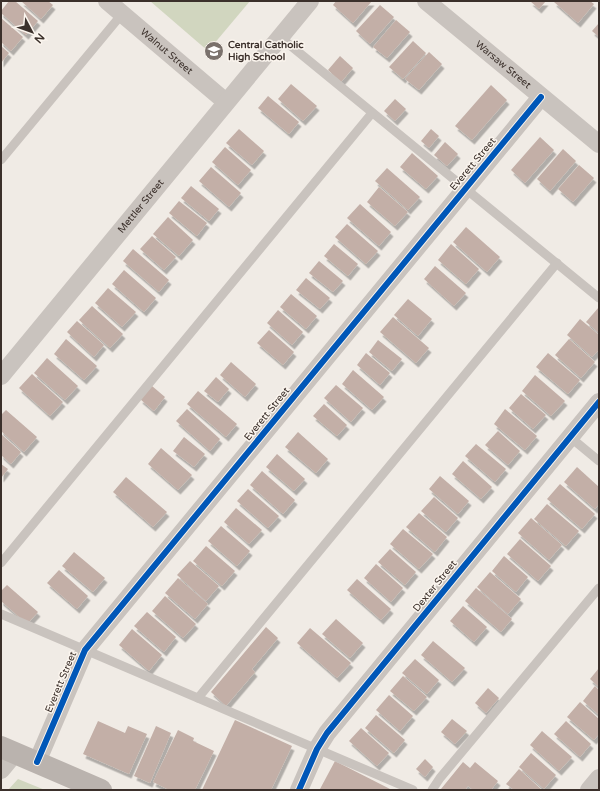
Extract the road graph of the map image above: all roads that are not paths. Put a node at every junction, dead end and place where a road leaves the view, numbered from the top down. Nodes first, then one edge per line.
1 (107, 1) edge
2 (301, 1) edge
3 (310, 1) edge
4 (426, 1) edge
5 (122, 14) junction
6 (280, 37) junction
7 (541, 97) junction
8 (226, 102) junction
9 (372, 113) junction
10 (599, 144) edge
11 (1, 160) edge
12 (466, 189) junction
13 (556, 263) junction
14 (599, 298) edge
15 (1, 376) edge
16 (599, 402) edge
17 (570, 437) junction
18 (599, 461) edge
19 (1, 563) edge
20 (599, 588) edge
21 (1, 614) edge
22 (86, 650) junction
23 (198, 698) junction
24 (317, 749) junction
25 (8, 750) edge
26 (37, 762) junction
27 (1, 770) edge
28 (599, 778) edge
29 (101, 790) edge
30 (299, 790) edge
31 (413, 790) edge
32 (432, 790) edge
33 (589, 790) edge

1 - 5 street, Walnut Street
2 - 6 street, Mettler Street
3 - 6 street, Mettler Street
4 - 7 street, Warsaw Street
5 - 8 street, Walnut Street
5 - 11 lane
6 - 8 street, Mettler Street
6 - 9 lane
7 - 10 street, Warsaw Street
7 - 12 street, Everett Street
8 - 15 street, Mettler Street
9 - 12 lane
9 - 19 lane
12 - 13 lane
12 - 22 street, Everett Street
13 - 14 lane
13 - 23 lane
16 - 17 street, Dexter Street
17 - 18 lane
17 - 24 street, Dexter Street
20 - 32 lane
21 - 22 lane
22 - 23 lane
22 - 26 street, Everett Street
23 - 24 lane
24 - 30 street, Dexter Street
24 - 31 lane
25 - 26 main road
25 - 27 street
26 - 29 main road
28 - 33 street

